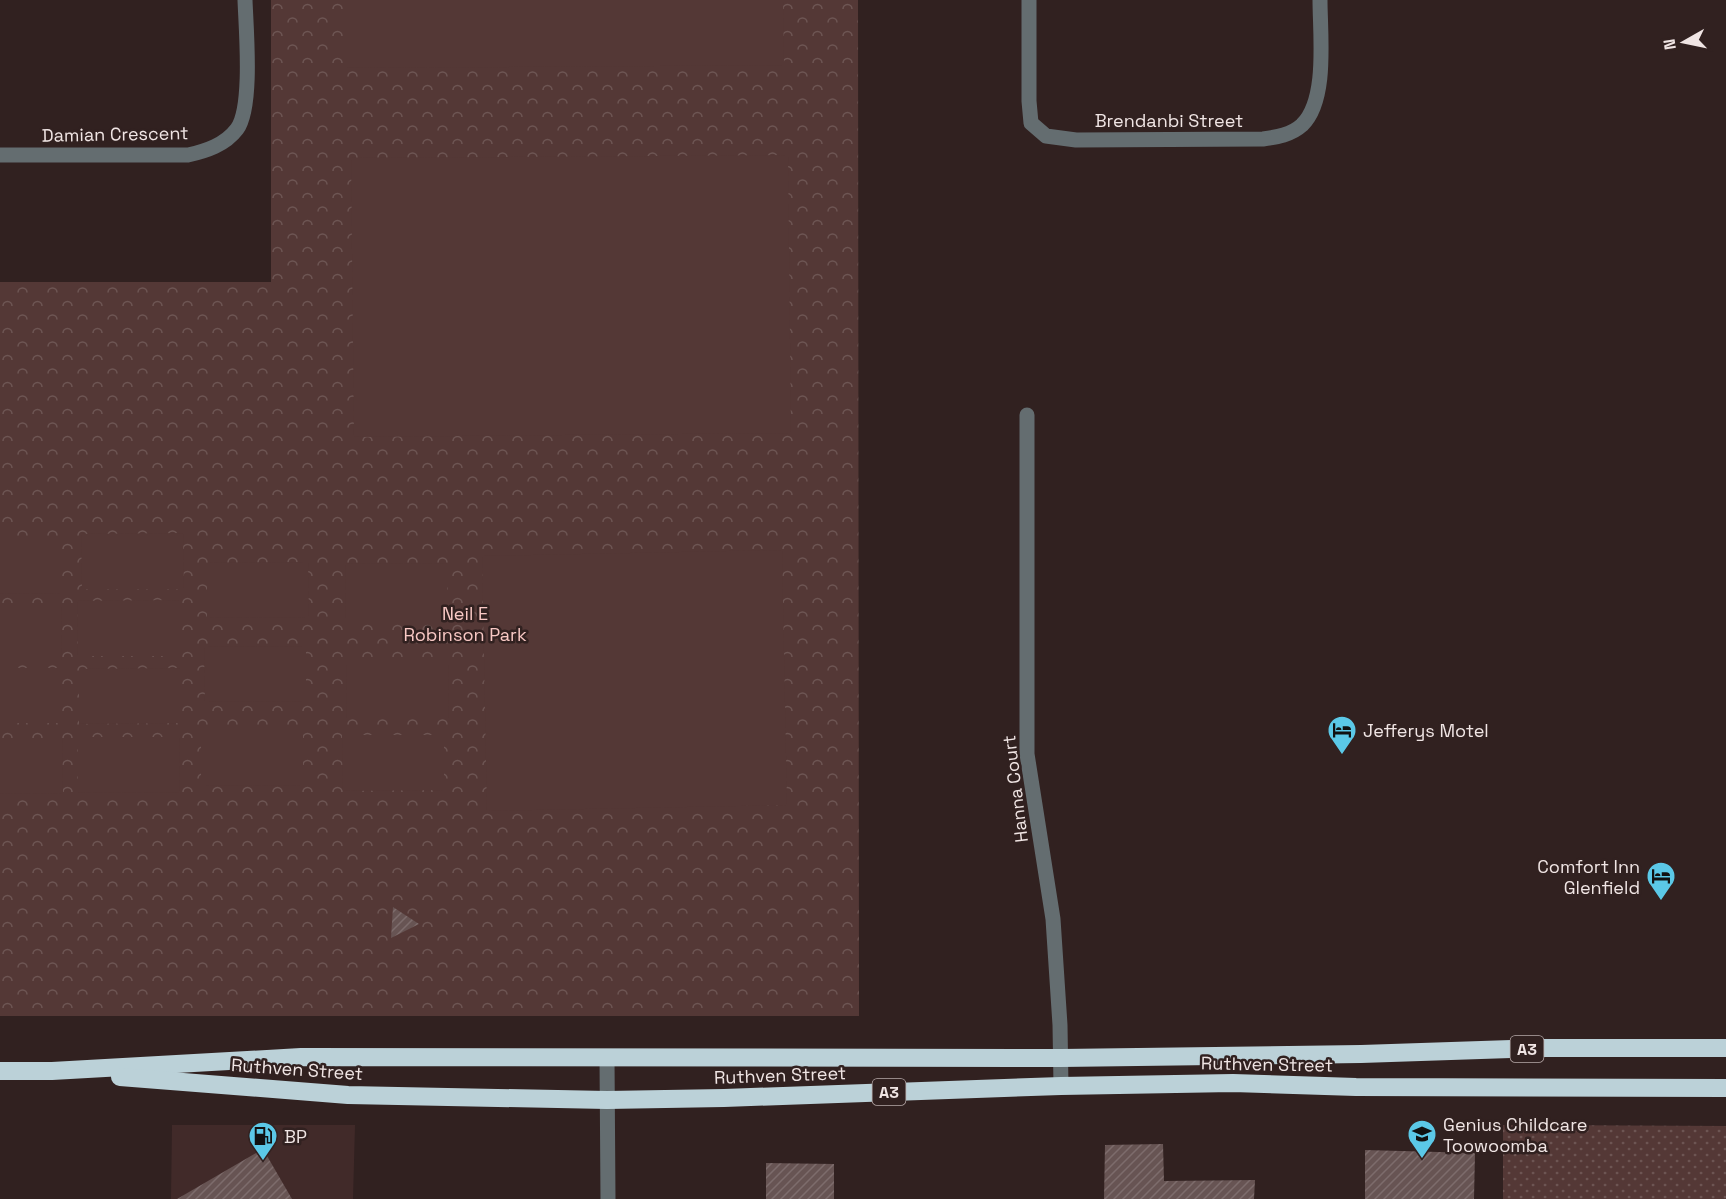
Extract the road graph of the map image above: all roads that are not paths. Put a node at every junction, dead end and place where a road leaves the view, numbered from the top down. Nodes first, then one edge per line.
1 (245, 0) edge
2 (1029, 0) edge
3 (1320, 0) edge
4 (0, 155) edge
5 (1027, 415) dead end
6 (1726, 1048) edge
7 (607, 1058) junction
8 (1061, 1058) junction
9 (0, 1071) edge
10 (52, 1071) junction
11 (1061, 1086) junction
12 (1726, 1088) edge
13 (607, 1100) junction
14 (608, 1199) edge

1 - 4 street, Damian Crescent
2 - 3 street, Brendanbi Street
5 - 8 street, Hanna Court
6 - 8 highway, Ruthven Street / A3
7 - 8 highway, Ruthven Street / A3
7 - 10 highway, Ruthven Street / A3
7 - 13 street
8 - 11 street, Hanna Court
9 - 10 highway, Ruthven Street / A3
10 - 13 highway, Ruthven Street / A3
11 - 12 highway, Ruthven Street / A3
11 - 13 highway, Ruthven Street / A3
13 - 14 street

